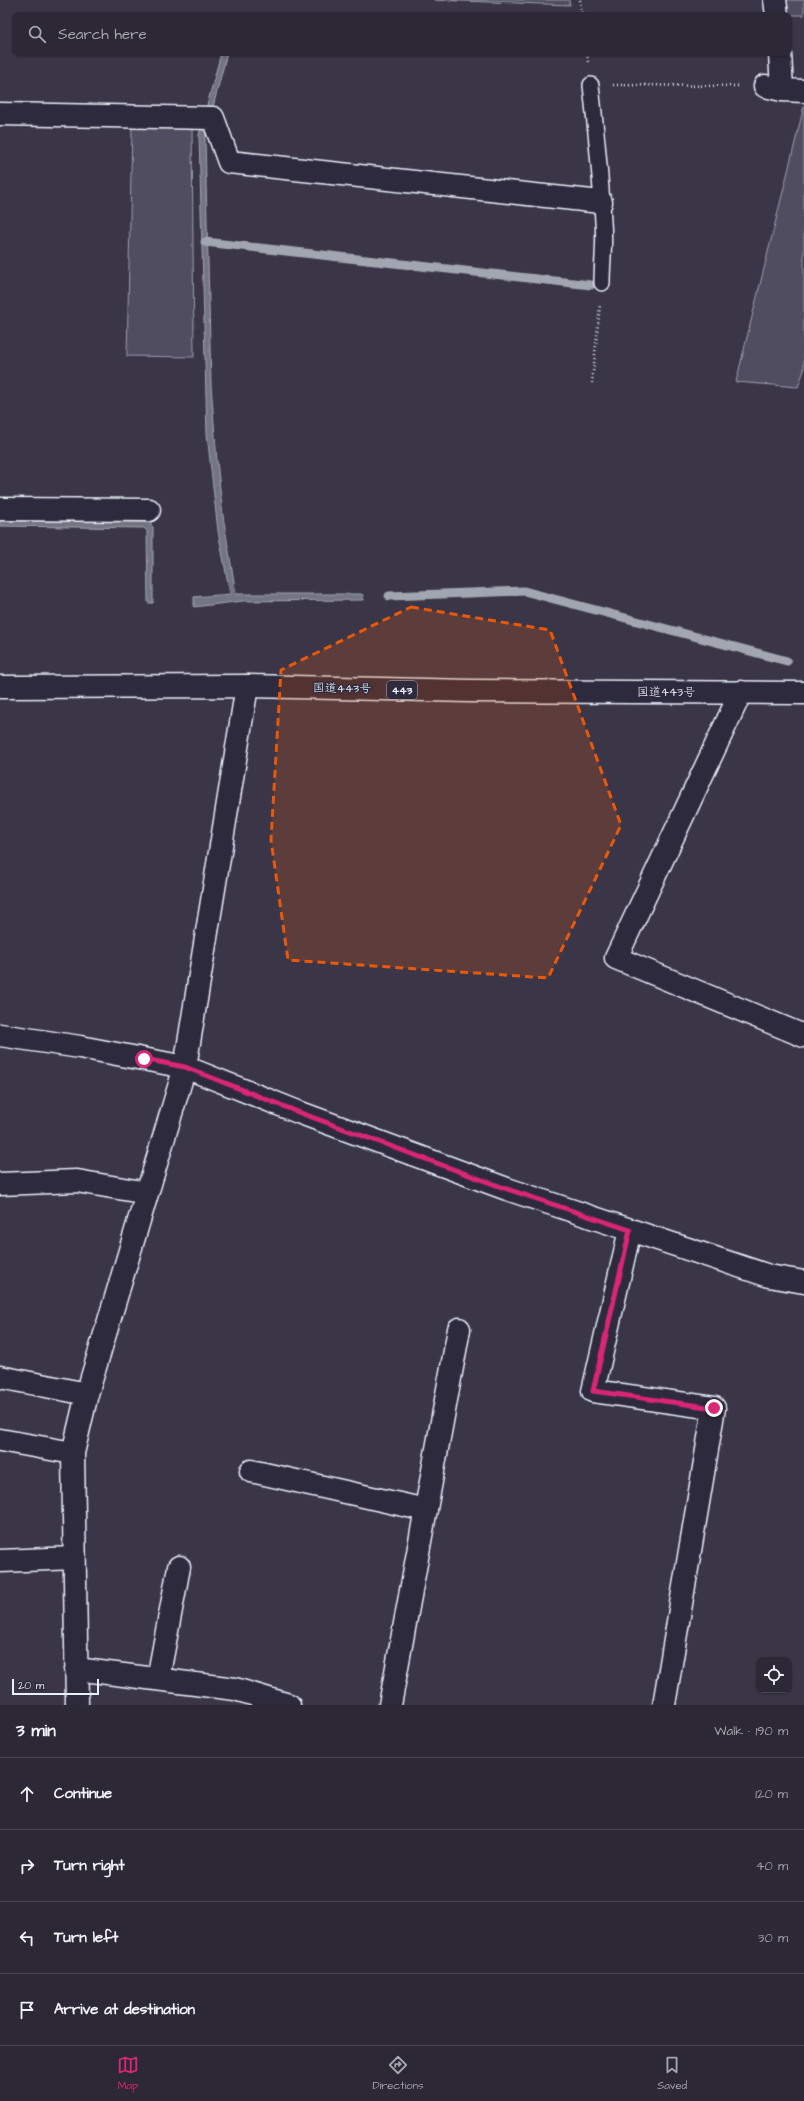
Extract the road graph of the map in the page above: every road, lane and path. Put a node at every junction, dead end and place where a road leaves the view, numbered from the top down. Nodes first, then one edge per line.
1 (580, 0) edge
2 (775, 0) edge
3 (582, 12) edge
4 (777, 12) edge
5 (779, 56) edge
6 (591, 85) joint
7 (774, 88) junction
8 (804, 91) edge
9 (0, 114) edge
10 (601, 202) junction
11 (602, 283) joint
12 (592, 382) dead end
13 (0, 509) edge
14 (149, 510) dead end
15 (247, 686) junction
16 (0, 687) edge
17 (741, 692) junction
18 (804, 693) edge
19 (0, 1035) edge
20 (804, 1036) edge
21 (185, 1067) junction
22 (0, 1184) edge
23 (147, 1192) junction
24 (630, 1230) junction
25 (804, 1282) edge
26 (459, 1329) dead end
27 (0, 1377) edge
28 (87, 1394) junction
29 (0, 1440) edge
30 (73, 1453) junction
31 (252, 1471) dead end
32 (426, 1510) junction
33 (74, 1558) junction
34 (0, 1561) edge
35 (179, 1567) dead end
36 (76, 1669) junction
37 (158, 1679) junction
38 (77, 1705) edge
39 (289, 1705) edge
40 (390, 1705) edge
41 (664, 1705) edge

1 - 3 path
2 - 4 main road
5 - 7 main road
6 - 7 path
6 - 10 lane
7 - 8 main road
9 - 10 main road
10 - 11 lane
11 - 12 path
13 - 14 main road
15 - 16 main road, 国道443号 / 443
15 - 17 main road, 国道443号 / 443
15 - 21 main road
17 - 18 main road, 国道443号 / 443
17 - 20 main road
19 - 21 main road
21 - 23 main road
21 - 24 main road
22 - 23 main road
23 - 28 main road
24 - 25 main road
24 - 41 main road
26 - 32 main road
27 - 28 main road
28 - 30 main road
29 - 30 main road
30 - 33 main road
31 - 32 main road
32 - 40 main road
33 - 34 main road
33 - 36 main road
35 - 37 main road
36 - 37 main road
36 - 38 main road
37 - 39 main road

